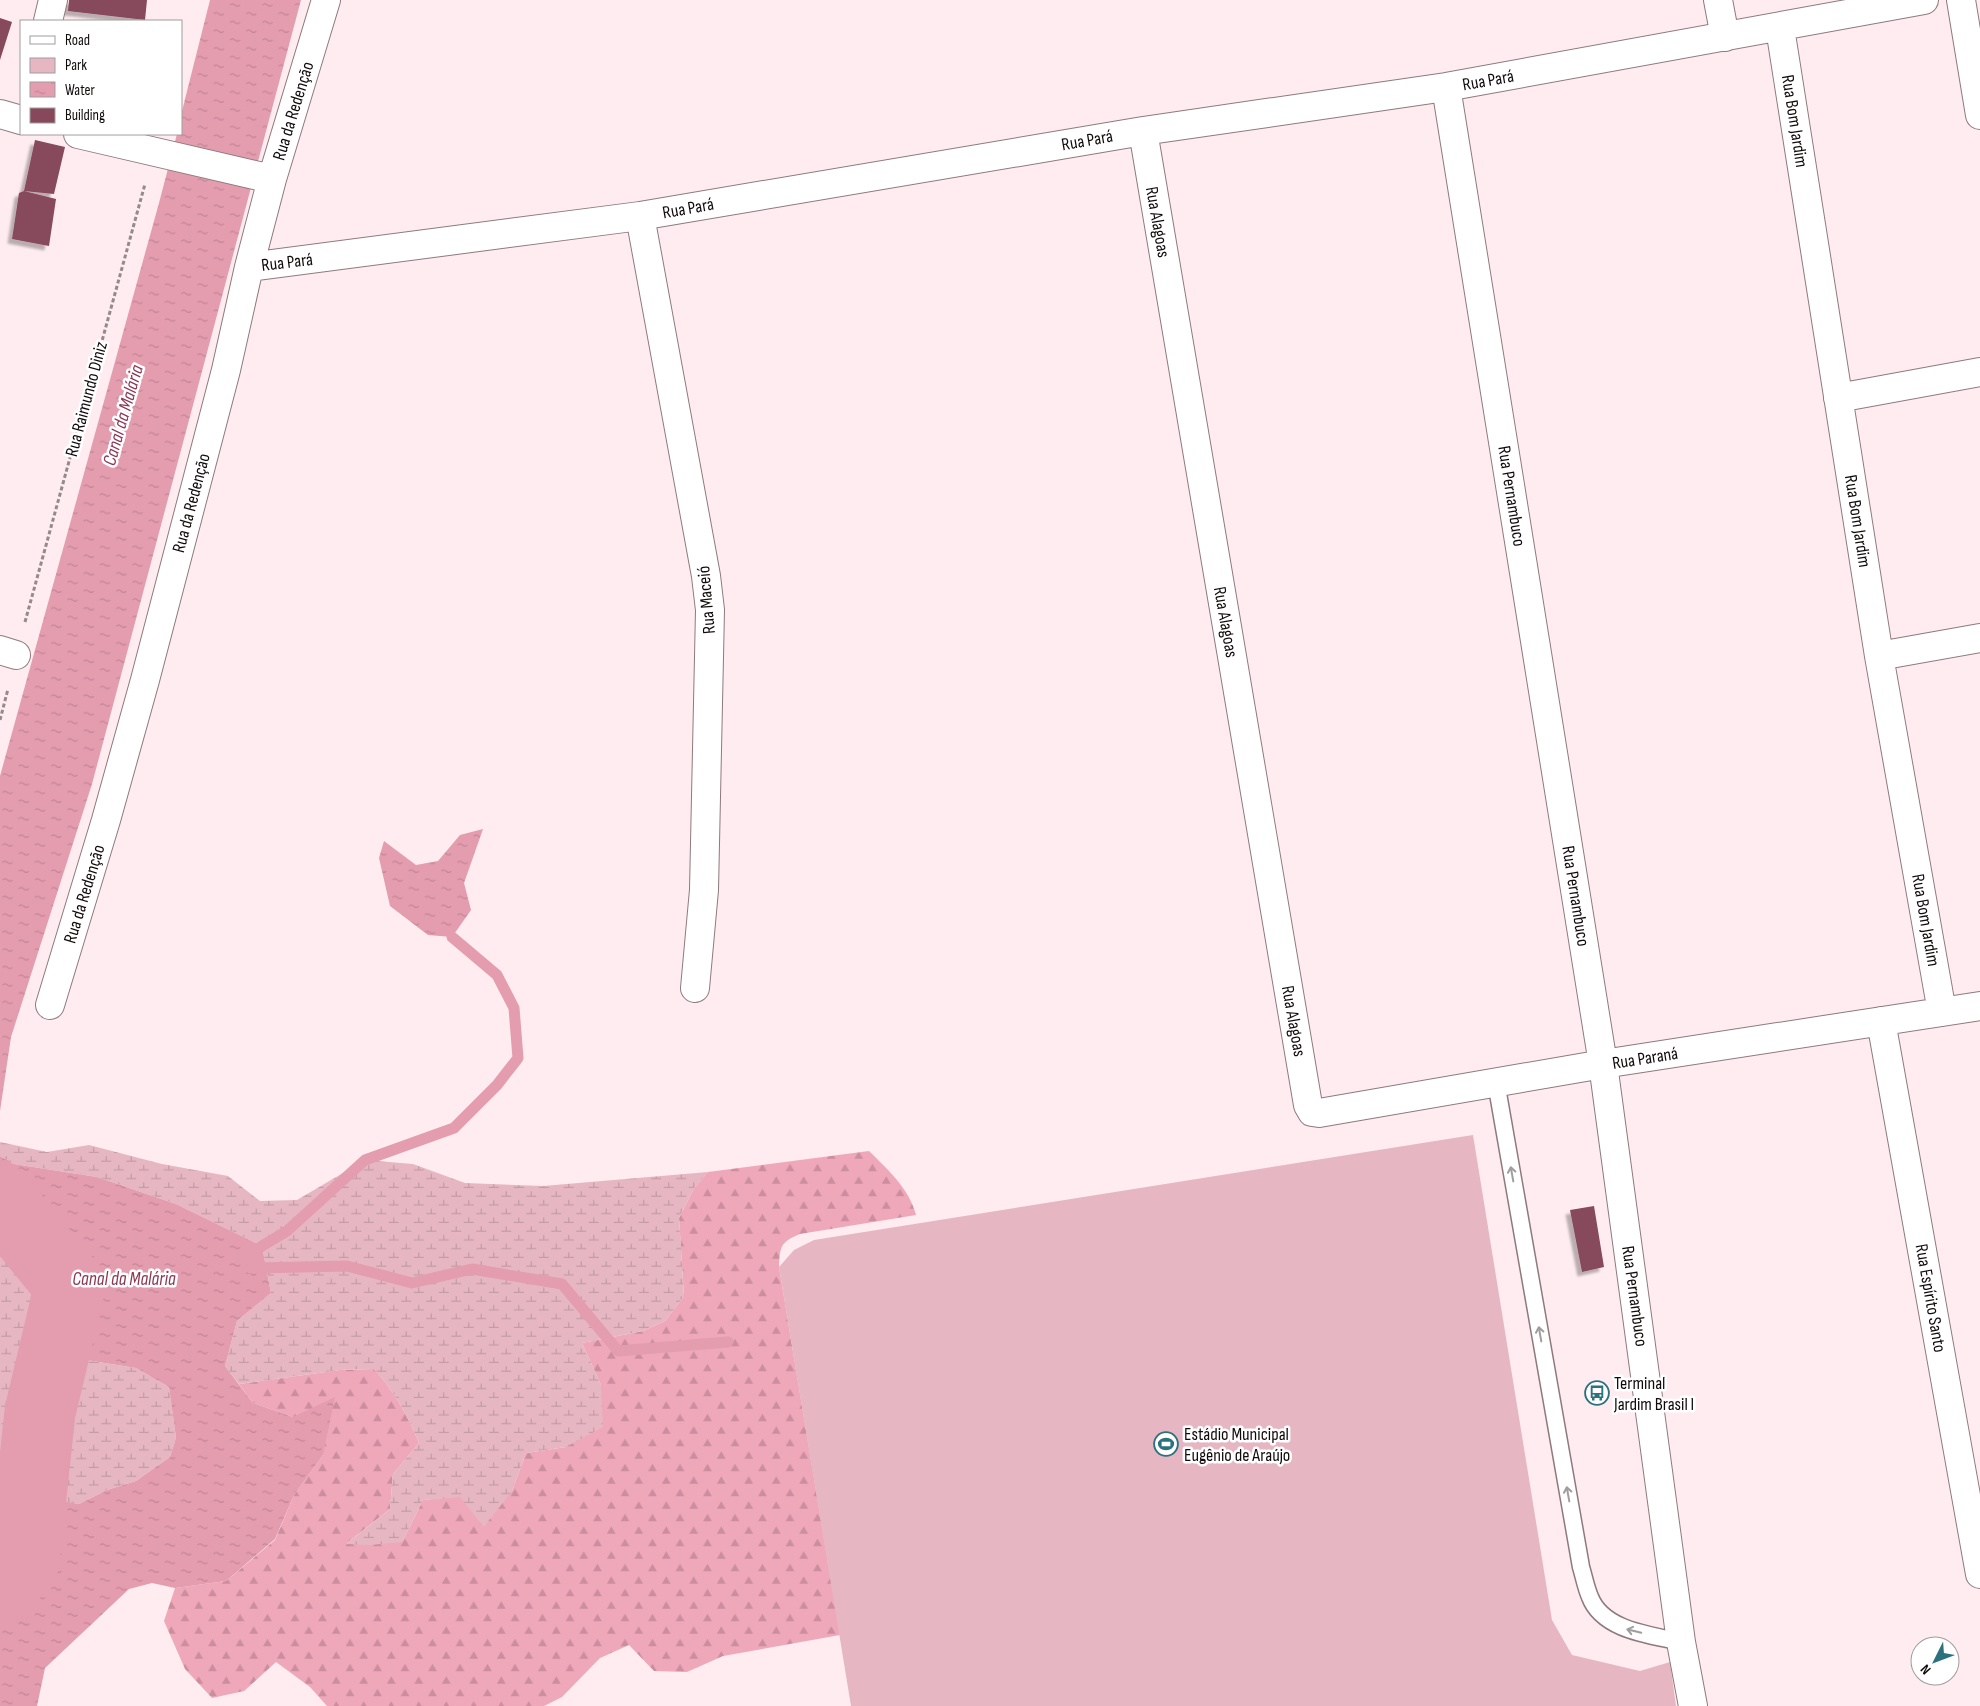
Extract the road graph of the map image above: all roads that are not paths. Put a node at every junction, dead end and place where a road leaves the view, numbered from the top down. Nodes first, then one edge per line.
1 (53, 0) edge
2 (326, 0) edge
3 (1718, 0) edge
4 (1924, 0) edge
5 (1961, 0) edge
6 (48, 20) edge
7 (1780, 28) junction
8 (1725, 37) junction
9 (1446, 88) junction
10 (0, 114) edge
11 (1980, 115) edge
12 (20, 120) edge
13 (1143, 130) junction
14 (82, 135) edge
15 (272, 179) junction
16 (640, 216) junction
17 (249, 267) junction
18 (1980, 372) edge
19 (1838, 398) junction
20 (1980, 638) edge
21 (1880, 656) junction
22 (695, 988) dead end
23 (50, 1005) dead end
24 (1980, 1006) edge
25 (1942, 1012) junction
26 (1881, 1021) junction
27 (1603, 1064) junction
28 (1496, 1082) junction
29 (1312, 1112) joint
30 (1980, 1574) edge
31 (1681, 1642) junction
32 (1693, 1706) edge

1 - 6 street
2 - 15 street, Rua da Redenção
3 - 8 street
4 - 7 street, Rua Pará
5 - 11 street
7 - 8 street, Rua Pará
7 - 19 street, Rua Bom Jardim
8 - 9 street, Rua Pará
9 - 13 street, Rua Pará
9 - 27 street, Rua Pernambuco
10 - 12 street
13 - 16 street, Rua Pará
13 - 29 street, Rua Alagoas
14 - 15 street
15 - 17 street, Rua da Redenção
16 - 17 street, Rua Pará
16 - 22 street, Rua Maceió
17 - 23 street, Rua da Redenção
18 - 19 street
19 - 21 street, Rua Bom Jardim
20 - 21 street
21 - 25 street, Rua Bom Jardim
24 - 25 street, Rua Paraná
25 - 26 street, Rua Paraná
26 - 27 street, Rua Paraná
26 - 30 street, Rua Espírito Santo
27 - 28 street, Rua Paraná
27 - 31 street, Rua Pernambuco
28 - 29 street, Rua Paraná
31 -> 28 lane
31 - 32 street, Rua Pernambuco

